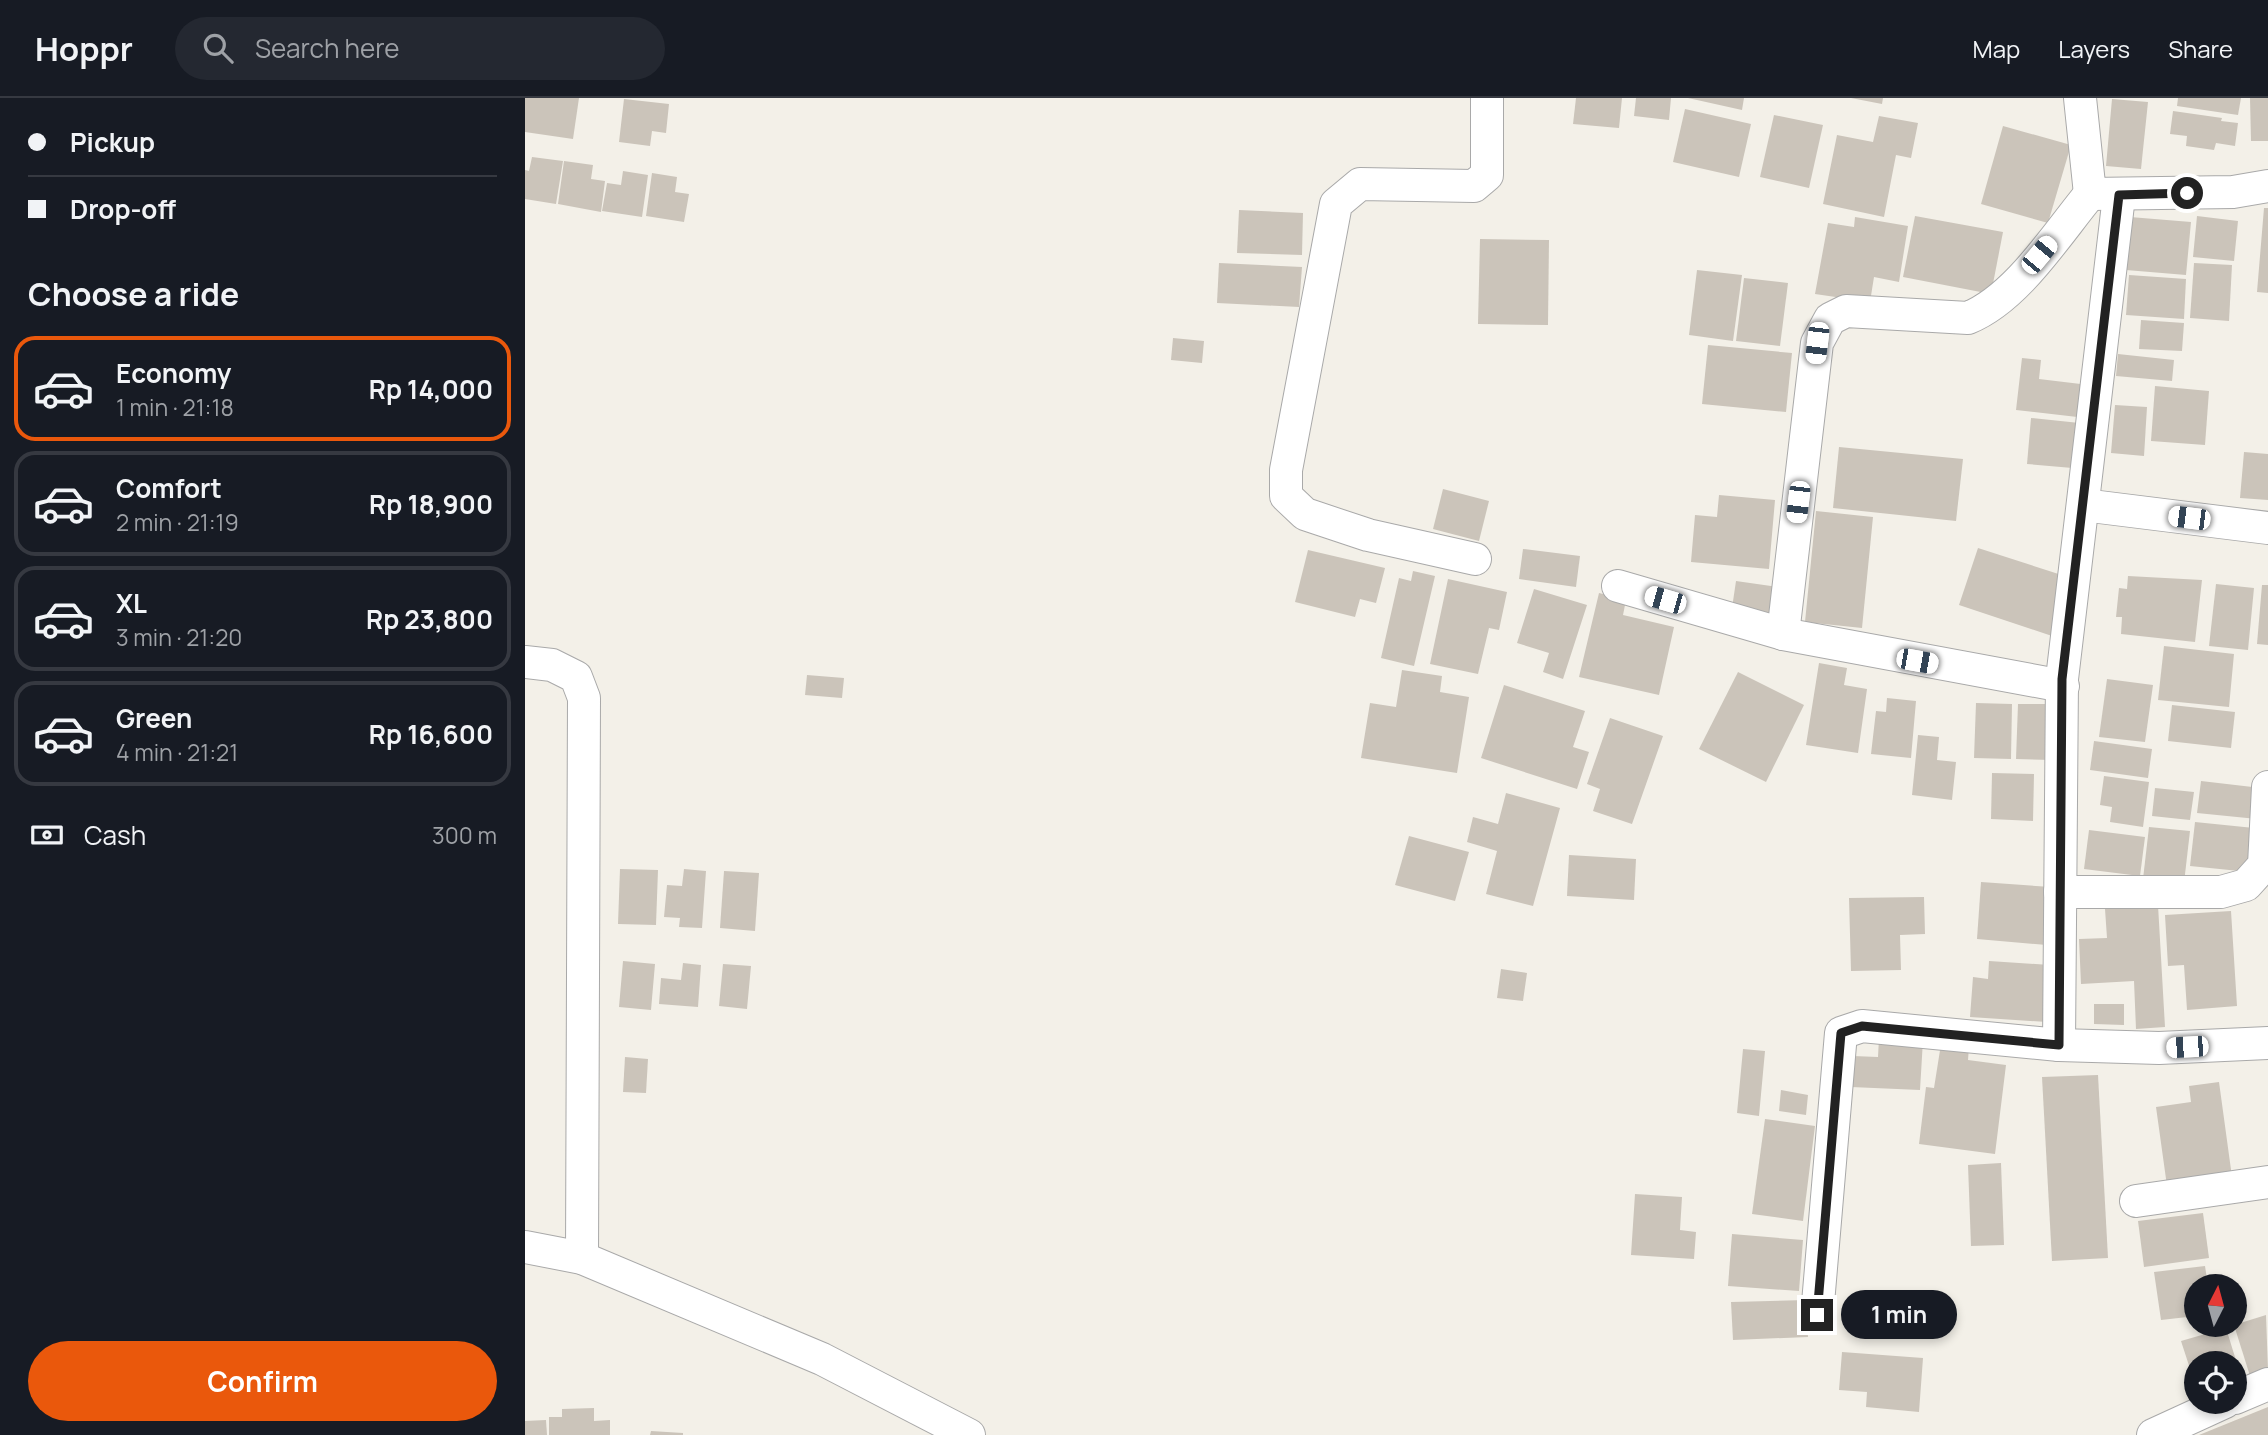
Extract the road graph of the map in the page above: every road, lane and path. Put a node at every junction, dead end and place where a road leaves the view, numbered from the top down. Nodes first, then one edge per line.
1 (1487, 98) edge
2 (2080, 98) edge
3 (2268, 186) edge
4 (2105, 195) junction
5 (2083, 505) junction
6 (2268, 527) edge
7 (1475, 559) dead end
8 (1618, 586) dead end
9 (1783, 634) junction
10 (525, 662) edge
11 (2063, 686) junction
12 (2268, 787) edge
13 (2060, 891) junction
14 (2268, 1044) edge
15 (2059, 1045) junction
16 (2268, 1182) edge
17 (2136, 1201) dead end
18 (525, 1247) edge
19 (582, 1258) junction
20 (1817, 1315) dead end
21 (2268, 1384) edge
22 (2247, 1393) edge
23 (2199, 1414) edge
24 (969, 1435) edge
25 (2153, 1435) edge

1 - 7 street
2 - 4 street
3 - 4 street
4 - 5 street
4 - 9 street
5 - 6 street
5 - 11 street
8 - 9 street
9 - 11 street
10 - 19 street
11 - 13 street
12 - 13 street
13 - 15 street
14 - 15 street
15 - 20 street
16 - 17 street
18 - 19 street
19 - 24 street
21 - 22 street
23 - 25 street

